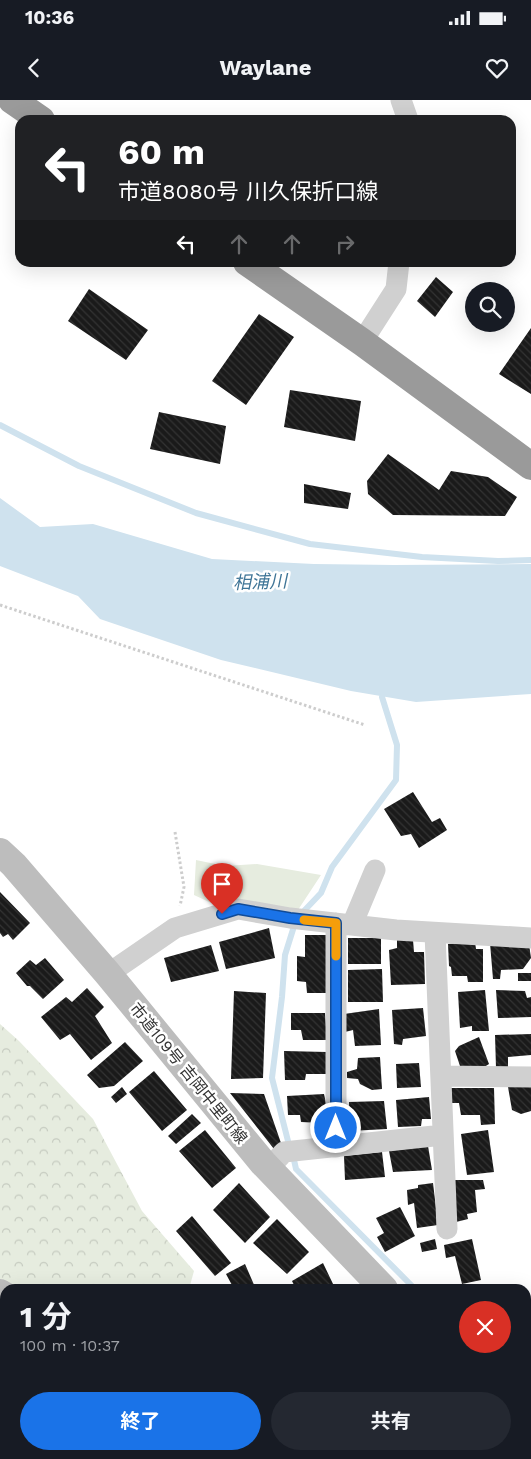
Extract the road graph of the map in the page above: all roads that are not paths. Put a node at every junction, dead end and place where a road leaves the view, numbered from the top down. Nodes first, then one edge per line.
1 (12, 100) edge
2 (401, 100) edge
3 (34, 115) edge
4 (406, 115) edge
5 (254, 267) edge
6 (398, 267) edge
7 (362, 342) junction
8 (531, 447) edge
9 (531, 466) edge
10 (0, 852) edge
11 (375, 870) dead end
12 (344, 924) junction
13 (435, 933) junction
14 (531, 938) edge
15 (108, 974) junction
16 (441, 1076) junction
17 (531, 1078) edge
18 (443, 1135) junction
19 (336, 1146) junction
20 (268, 1169) junction
21 (447, 1229) dead end
22 (379, 1284) edge

1 - 3 highway
2 - 4 street
5 - 7 highway
6 - 7 street
7 - 8 highway
7 - 9 highway
10 - 15 street, 市道109号 吉岡中里町線
11 - 12 street
12 - 13 street
12 - 15 street
12 - 19 street
13 - 14 street
13 - 16 street
15 - 20 street, 市道109号 吉岡中里町線
16 - 17 street
16 - 18 street
18 - 19 street
18 - 21 street
19 - 20 street
20 - 22 street, 市道109号 吉岡中里町線

